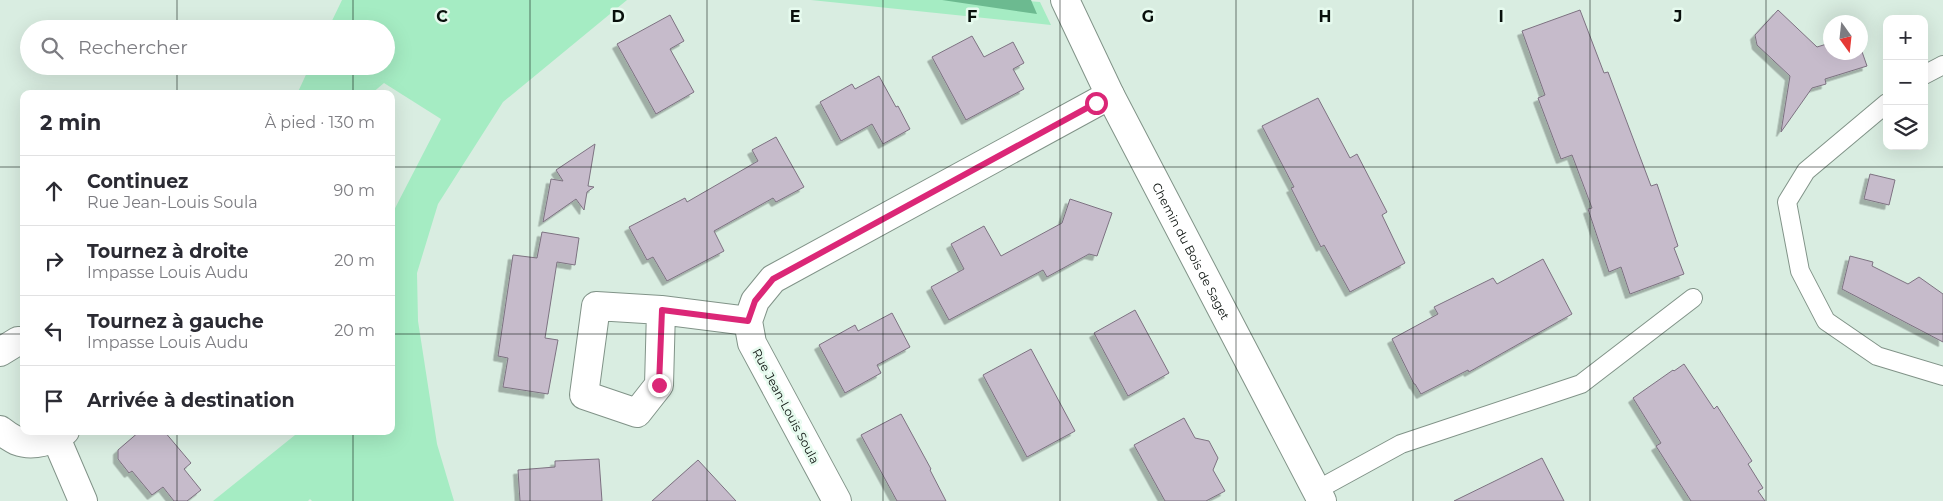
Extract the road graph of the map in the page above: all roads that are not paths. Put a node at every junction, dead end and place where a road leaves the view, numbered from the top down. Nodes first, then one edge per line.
1 (1065, 0) edge
2 (1943, 65) edge
3 (1928, 73) edge
4 (1110, 95) junction
5 (1885, 105) edge
6 (1693, 298) dead end
7 (662, 310) dead end
8 (748, 321) junction
9 (20, 341) edge
10 (0, 352) edge
11 (1943, 376) edge
12 (0, 430) edge
13 (61, 435) edge
14 (1320, 496) edge
15 (83, 501) edge
16 (837, 501) edge

1 - 4 street, Chemin du Bois de Saget
2 - 3 lane
4 - 8 street
4 - 14 street, Chemin du Bois de Saget
5 - 11 lane
6 - 14 lane
7 - 8 street
8 - 16 street, Rue Jean-Louis Soula
9 - 10 street
12 - 13 street
13 - 15 street

